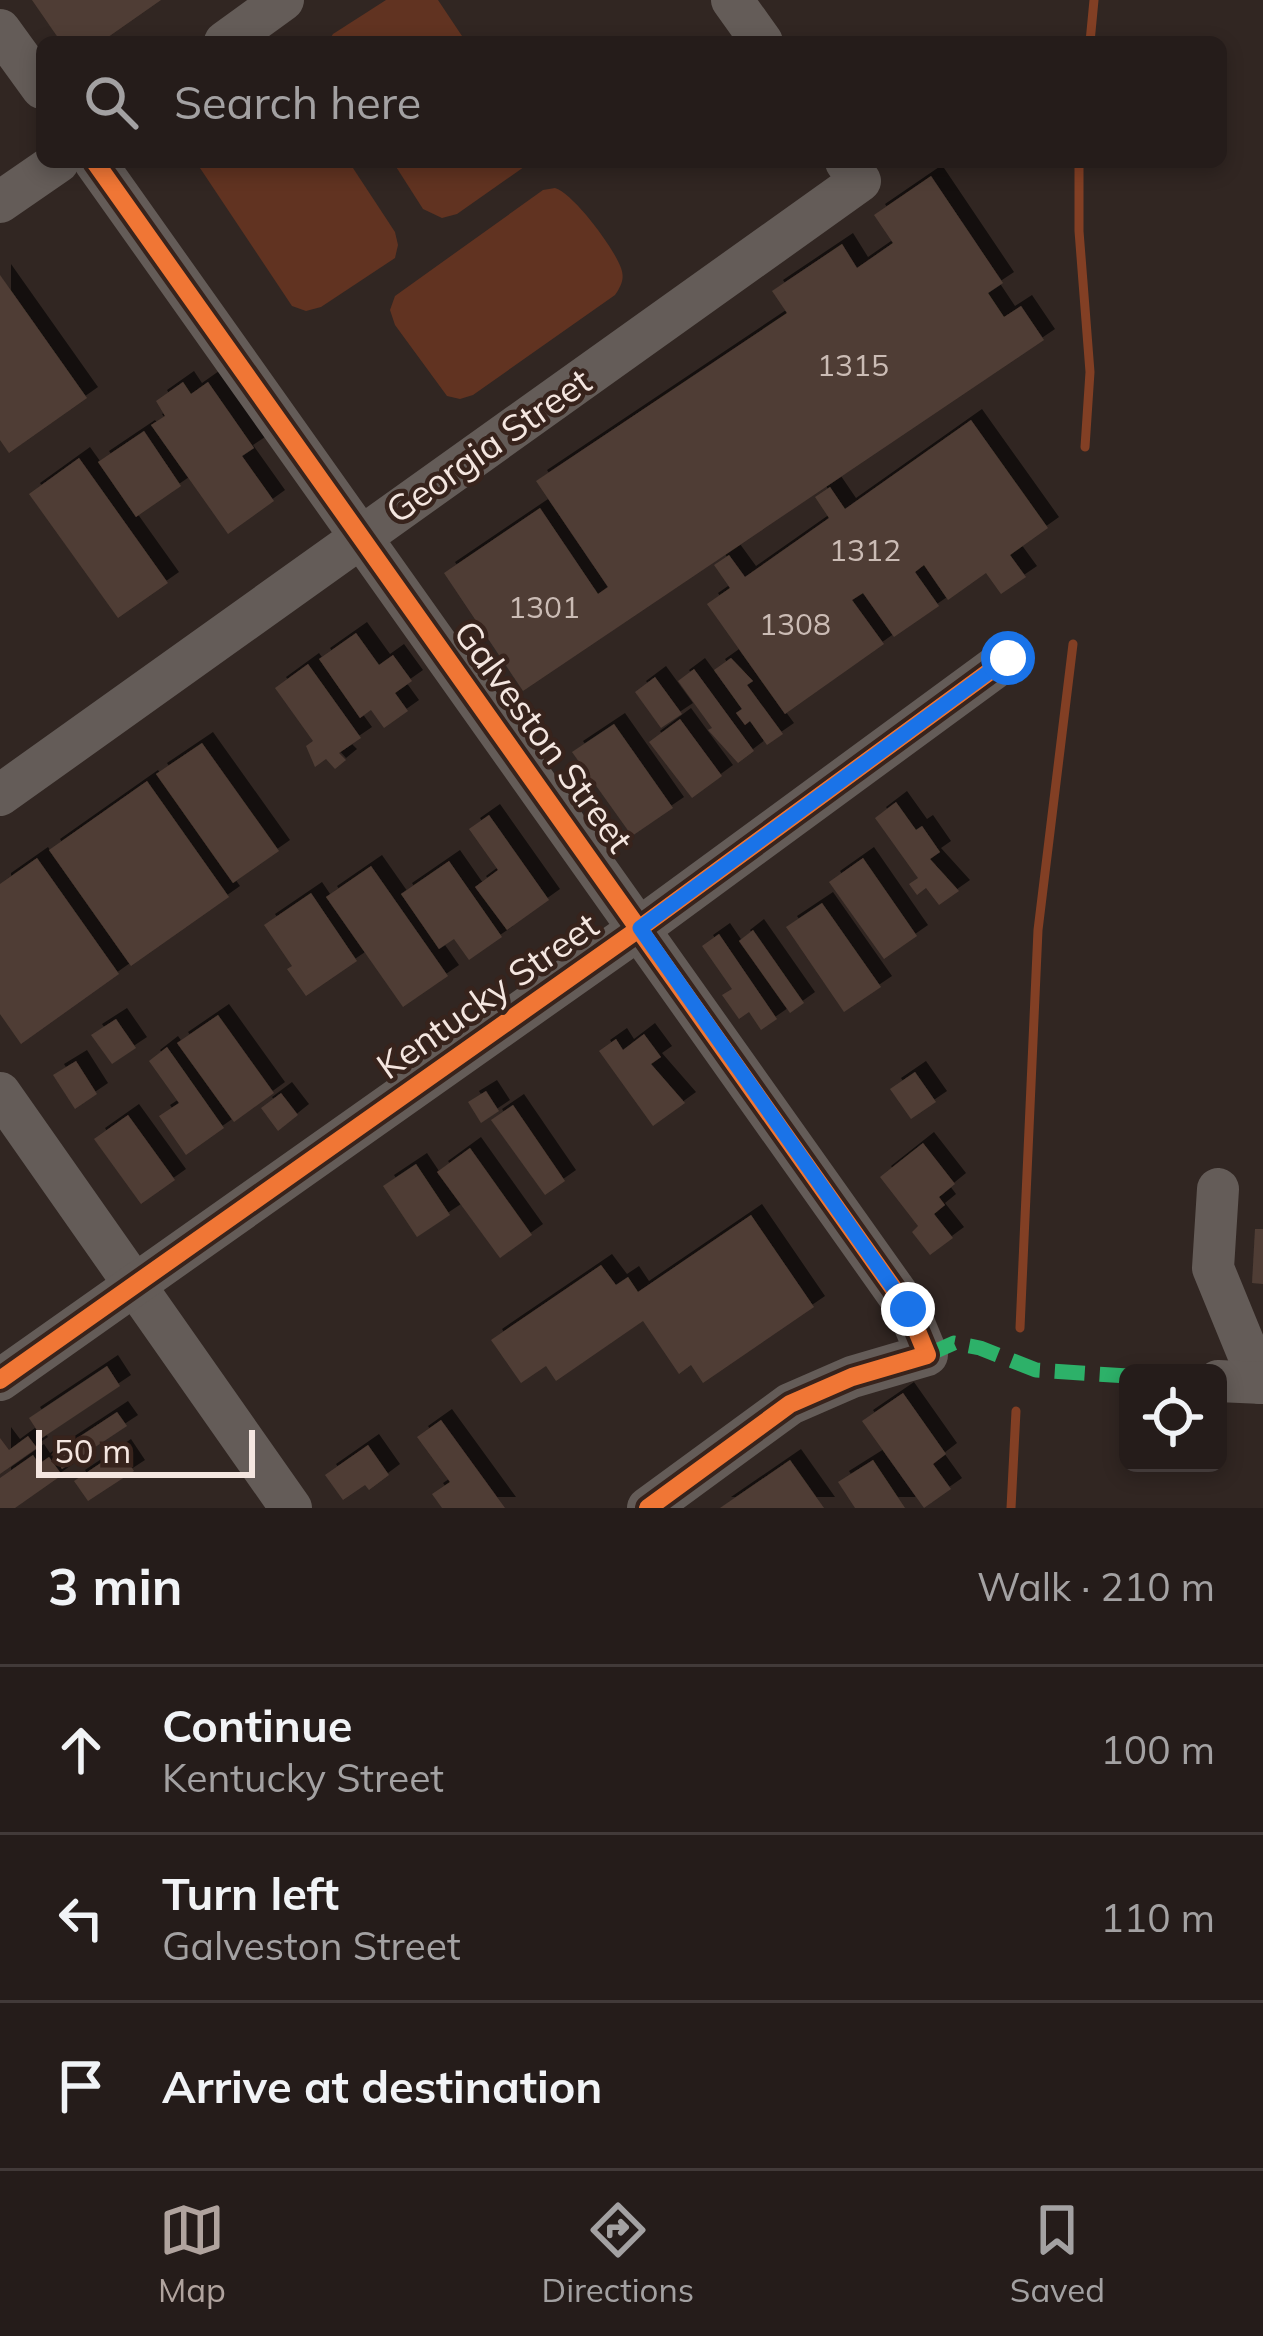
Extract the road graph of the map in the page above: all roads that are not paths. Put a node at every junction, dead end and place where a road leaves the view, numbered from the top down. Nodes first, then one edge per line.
1 (284, 0) edge
2 (732, 0) edge
3 (0, 30) edge
4 (233, 36) edge
5 (758, 36) edge
6 (36, 80) edge
7 (49, 168) edge
8 (98, 168) edge
9 (853, 172) edge
10 (0, 202) edge
11 (360, 536) junction
12 (1008, 658) dead end
13 (0, 796) edge
14 (640, 928) junction
15 (0, 1094) edge
16 (1219, 1189) dead end
17 (134, 1287) junction
18 (0, 1380) edge
19 (1247, 1382) edge
20 (291, 1508) edge
21 (648, 1508) edge

1 - 4 street
2 - 5 street
3 - 6 street
7 - 10 street
8 - 11 street, Galveston Street
9 - 11 street, Georgia Street
11 - 13 street, Georgia Street
11 - 14 street, Galveston Street
12 - 14 street, Kentucky Street
14 - 17 street, Kentucky Street
14 - 21 street, Galveston Street
15 - 17 street
16 - 19 street
17 - 18 street, Kentucky Street
17 - 20 street

